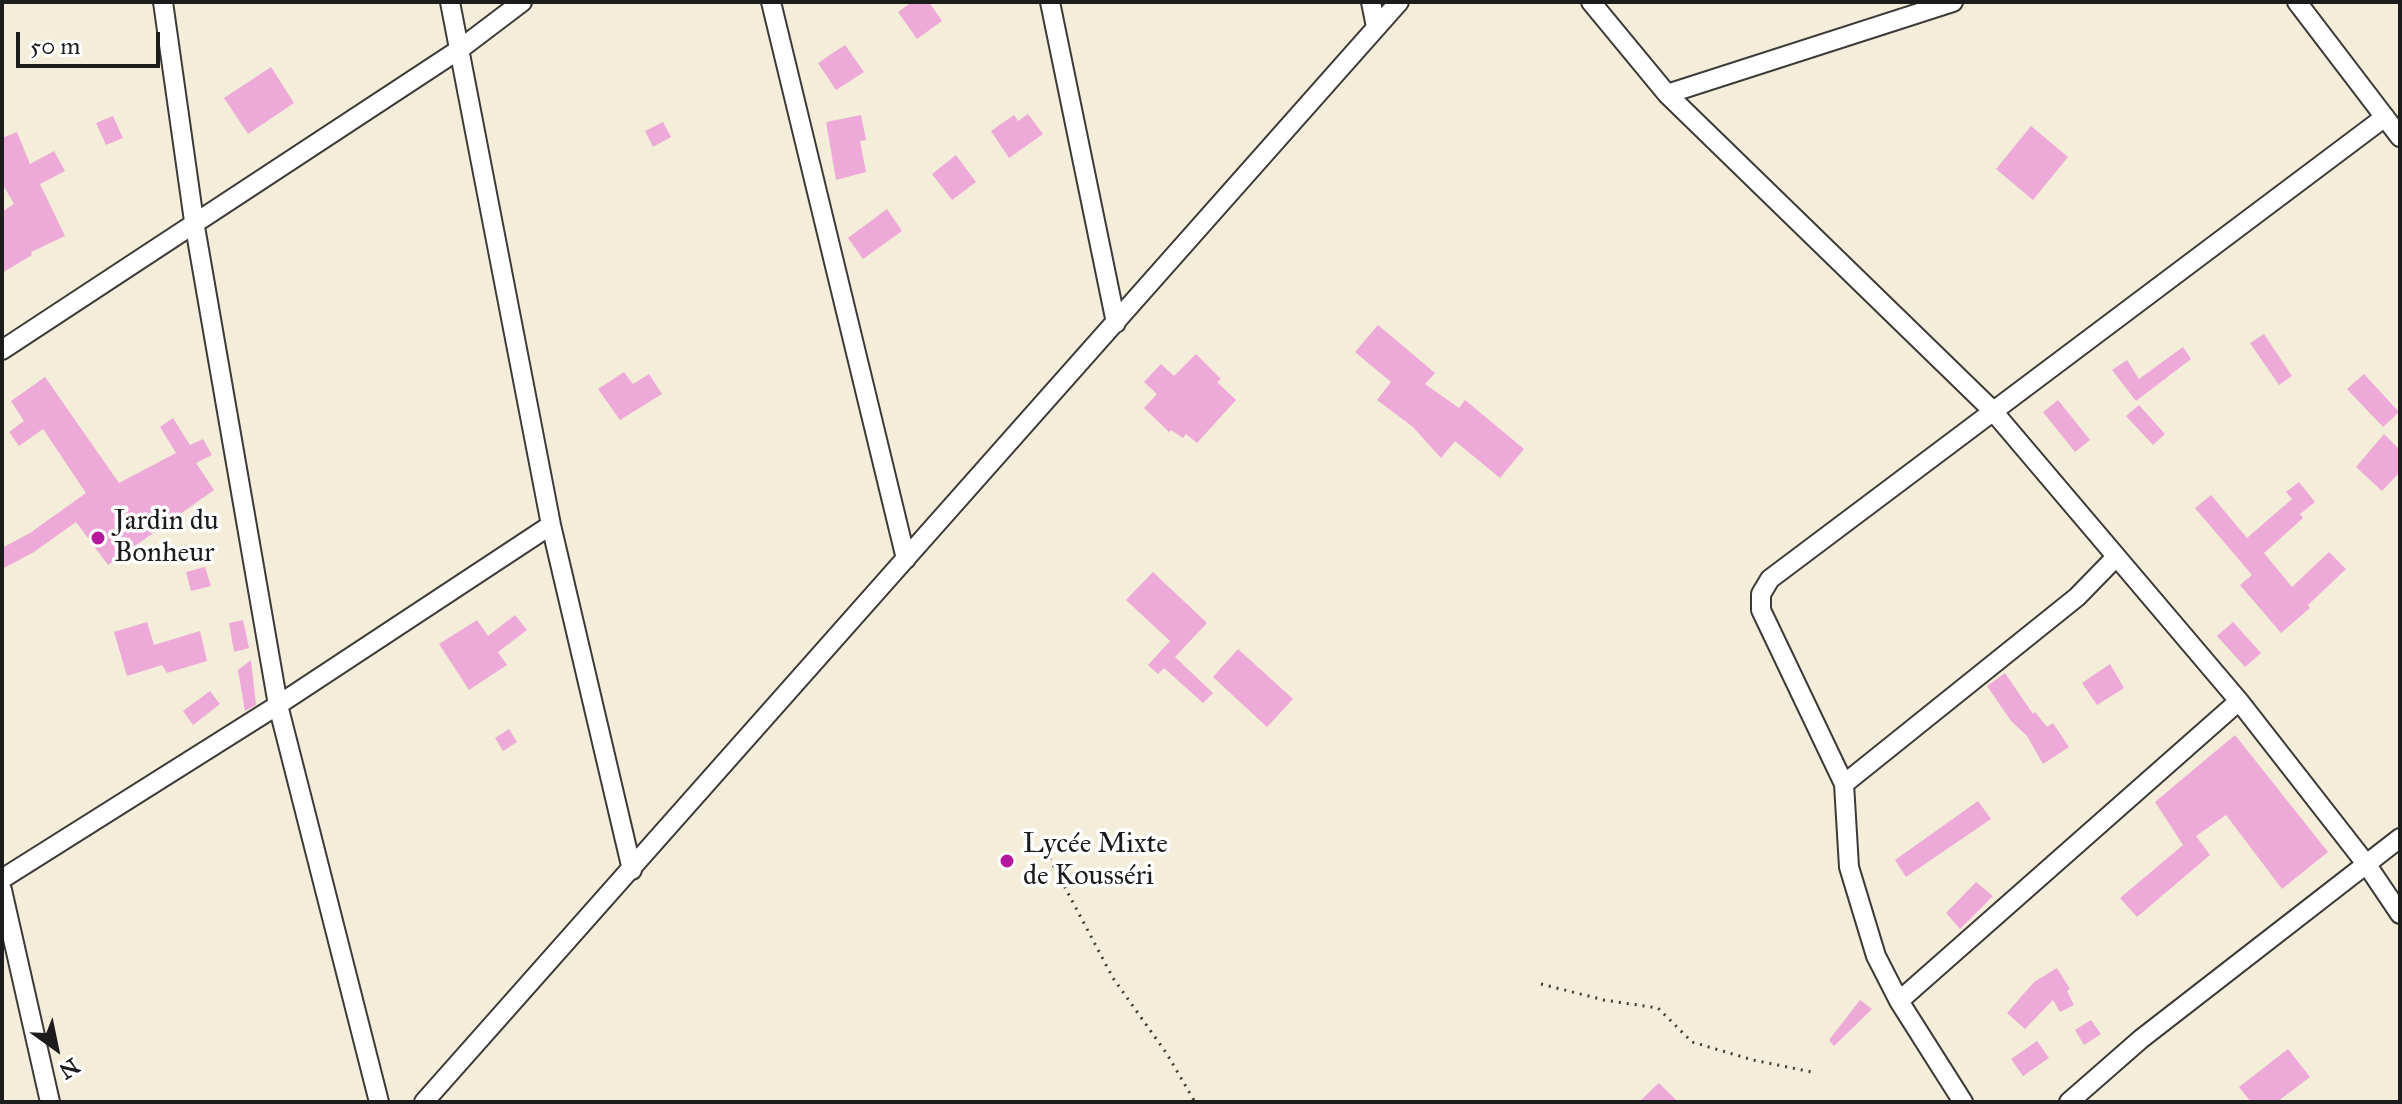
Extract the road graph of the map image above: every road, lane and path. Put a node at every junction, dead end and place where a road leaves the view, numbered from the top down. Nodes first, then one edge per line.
1 (163, 2) edge
2 (450, 2) edge
3 (522, 2) edge
4 (771, 2) edge
5 (1050, 2) edge
6 (1371, 2) edge
7 (1399, 2) edge
8 (1591, 2) edge
9 (1953, 2) edge
10 (2297, 2) edge
11 (1376, 27) junction
12 (460, 49) junction
13 (1667, 94) junction
14 (2385, 117) junction
15 (2400, 137) edge
16 (194, 221) junction
17 (1116, 323) junction
18 (2, 350) edge
19 (1992, 410) junction
20 (551, 525) junction
21 (2116, 557) junction
22 (906, 559) junction
23 (2239, 701) junction
24 (278, 705) junction
25 (1844, 784) junction
26 (2400, 838) edge
27 (1042, 844) dead end
28 (2367, 865) junction
29 (632, 870) junction
30 (2, 879) edge
31 (2, 890) edge
32 (2400, 914) edge
33 (1541, 984) dead end
34 (1899, 1001) junction
35 (1812, 1072) dead end
36 (50, 1102) edge
37 (379, 1102) edge
38 (424, 1102) edge
39 (1195, 1102) edge
40 (1963, 1102) edge
41 (2069, 1102) edge

1 - 16 street
2 - 12 street
3 - 12 street
4 - 22 street
5 - 17 street
6 - 11 street
7 - 11 street
8 - 13 street
9 - 13 street
10 - 14 street
11 - 17 street
12 - 16 street
12 - 20 street
13 - 19 street
14 - 15 street
14 - 19 street
16 - 18 street
16 - 24 street
17 - 22 street
19 - 21 street
19 - 25 street
20 - 24 street
20 - 29 street
21 - 23 street
21 - 25 street
22 - 29 street
23 - 28 street
23 - 34 street
24 - 30 street
24 - 37 street
25 - 34 street
26 - 28 street
27 - 39 path
28 - 32 street
28 - 41 street
29 - 38 street
31 - 36 street
33 - 35 path
34 - 40 street

